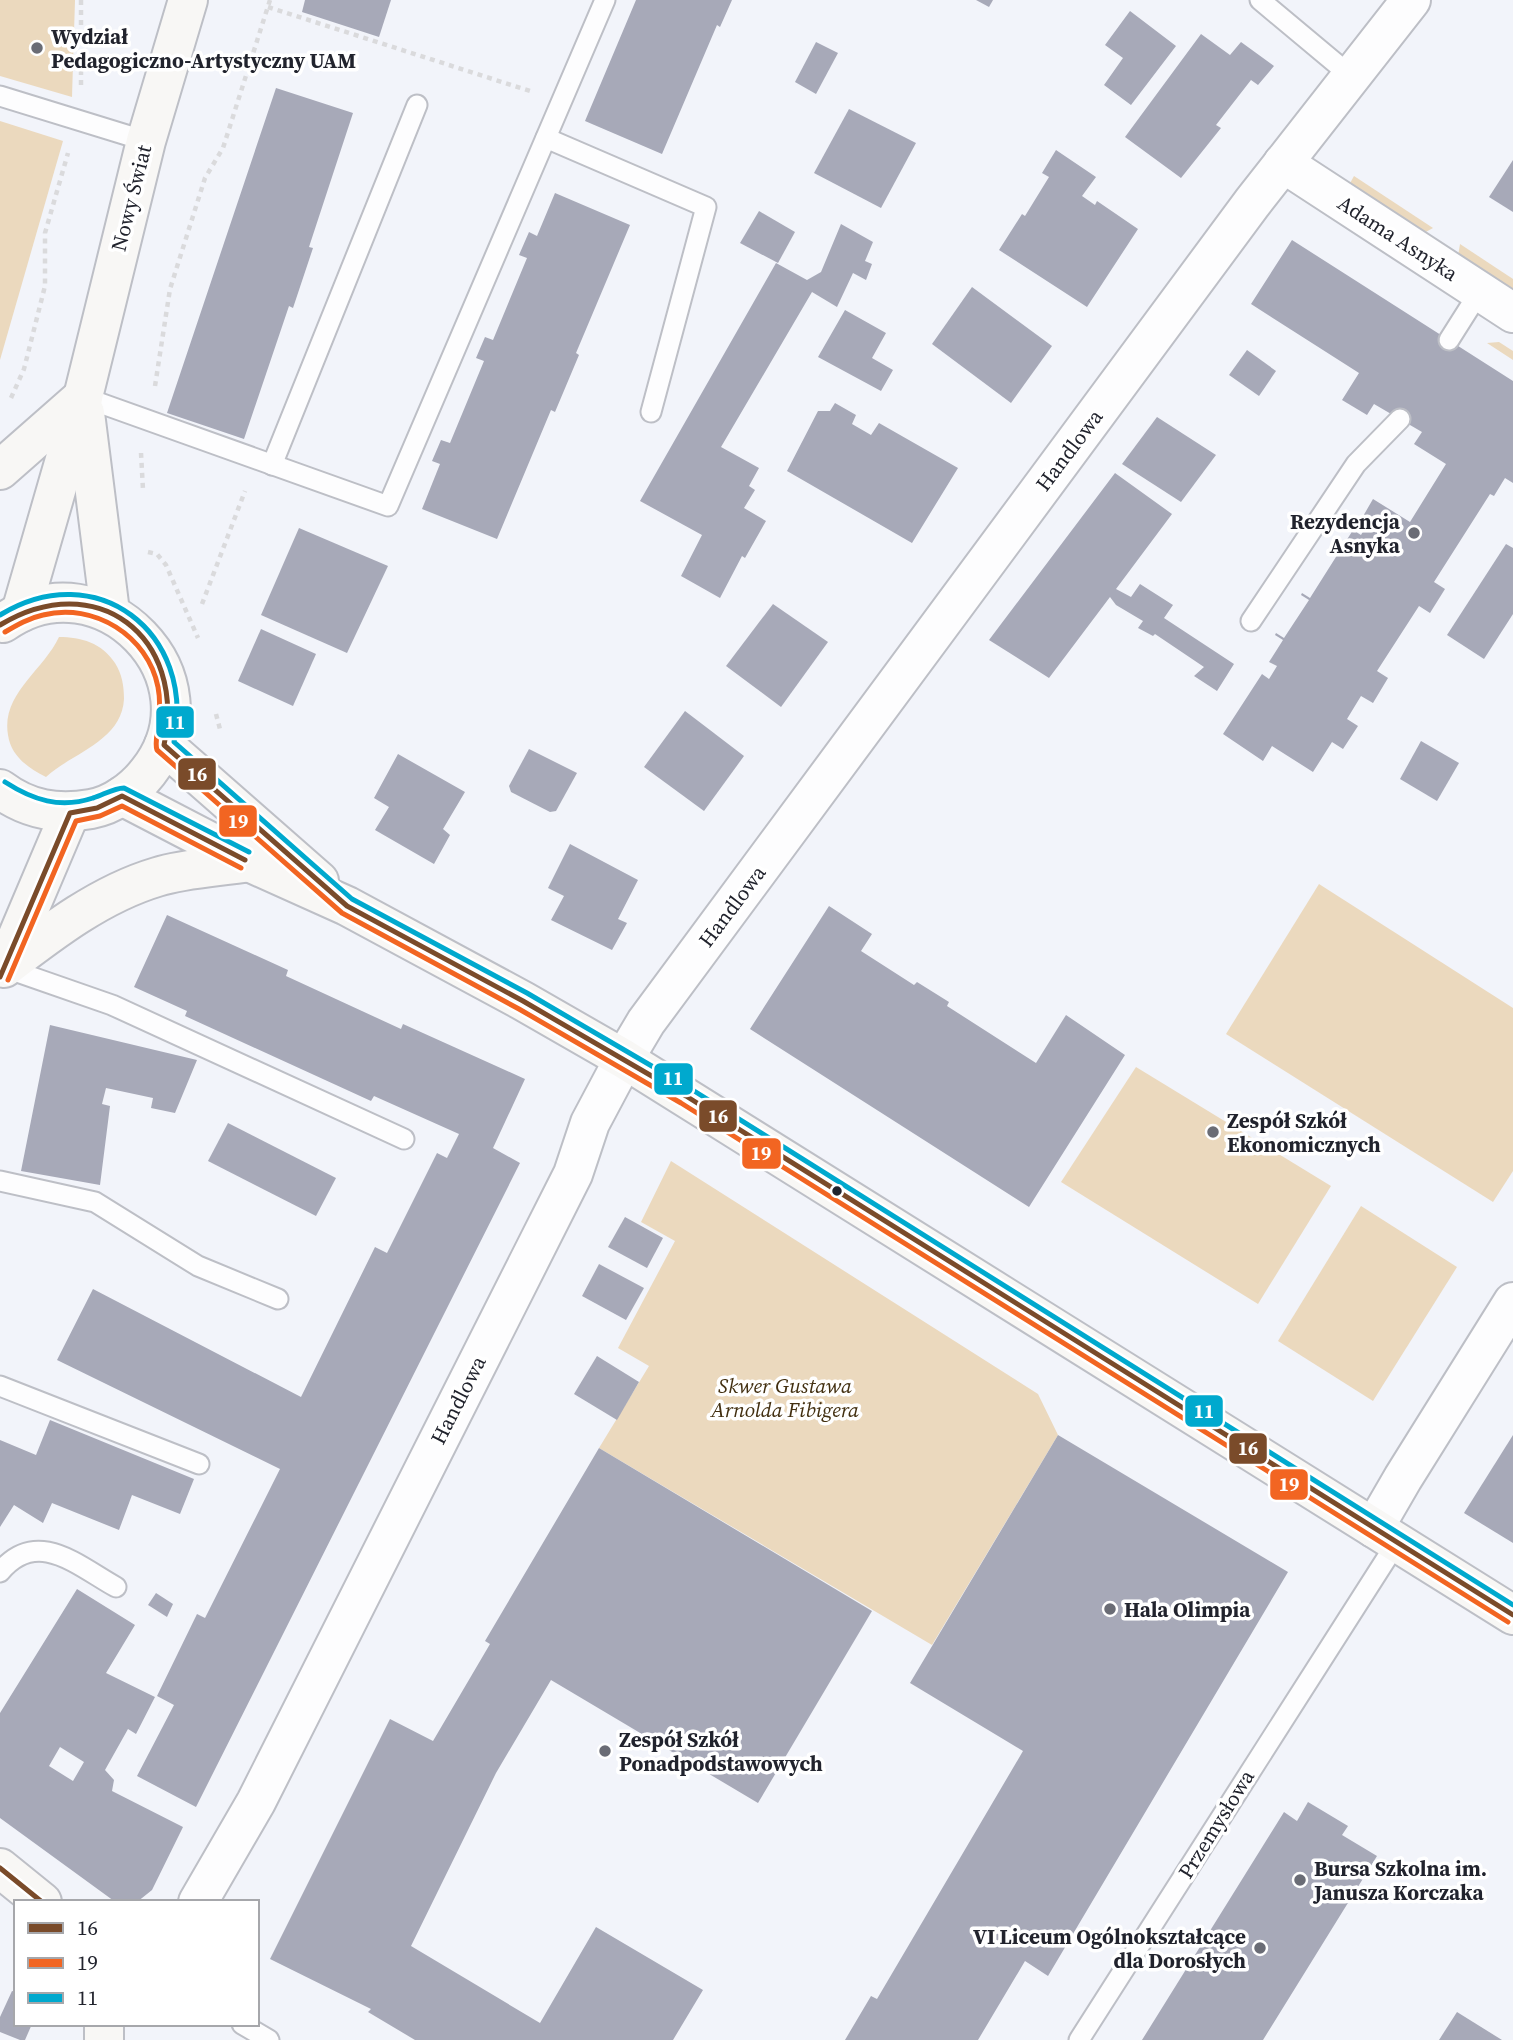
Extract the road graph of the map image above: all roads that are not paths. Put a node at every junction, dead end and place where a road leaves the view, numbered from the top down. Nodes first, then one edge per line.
1 (188, 0) edge
2 (605, 0) edge
3 (1260, 0) edge
4 (1411, 0) edge
5 (1351, 76) junction
6 (0, 96) edge
7 (417, 104) dead end
8 (546, 138) junction
9 (146, 141) junction
10 (1283, 163) junction
11 (1480, 292) junction
12 (1513, 313) edge
13 (1449, 340) dead end
14 (83, 397) junction
15 (651, 412) dead end
16 (1400, 419) dead end
17 (265, 462) junction
18 (0, 470) edge
19 (110, 612) junction
20 (11, 619) edge
21 (1251, 621) dead end
22 (164, 745) junction
23 (0, 789) edge
24 (122, 796) junction
25 (70, 813) junction
26 (249, 862) junction
27 (347, 906) junction
28 (1, 970) edge
29 (624, 1059) junction
30 (404, 1139) dead end
31 (0, 1181) edge
32 (278, 1299) dead end
33 (1513, 1302) edge
34 (0, 1386) edge
35 (199, 1464) dead end
36 (1386, 1535) junction
37 (0, 1572) edge
38 (116, 1587) dead end
39 (1513, 1615) edge
40 (0, 1868) edge
41 (40, 1900) edge
42 (199, 1900) edge
43 (245, 2026) edge
44 (269, 2040) edge
45 (1079, 2040) edge

1 - 9 street, Nowy Świat
2 - 8 lane
3 - 5 lane
4 - 5 street, Handlowa
5 - 10 street, Handlowa
6 - 9 lane
7 - 17 lane
8 - 15 lane
8 - 17 lane
9 - 14 street, Nowy Świat
10 - 11 street, Adama Asnyka
10 - 29 street, Handlowa
11 - 12 street, Adama Asnyka
11 - 13 lane
14 - 17 lane
14 - 18 street
14 - 19 street, Nowy Świat
14 - 20 street, Nowy Świat
16 - 21 lane
19 - 20 street
19 - 22 street
22 - 24 street
22 - 27 street
23 - 25 street
24 - 25 street
24 - 26 street
25 - 28 street
26 - 27 street
26 - 28 street
27 - 29 street
28 - 30 lane
29 - 36 street
29 - 42 street, Handlowa
31 - 32 lane
33 - 36 street
34 - 35 lane
36 - 39 street
36 - 45 lane, Przemysłowa
37 - 38 lane
40 - 41 street
43 - 44 lane

